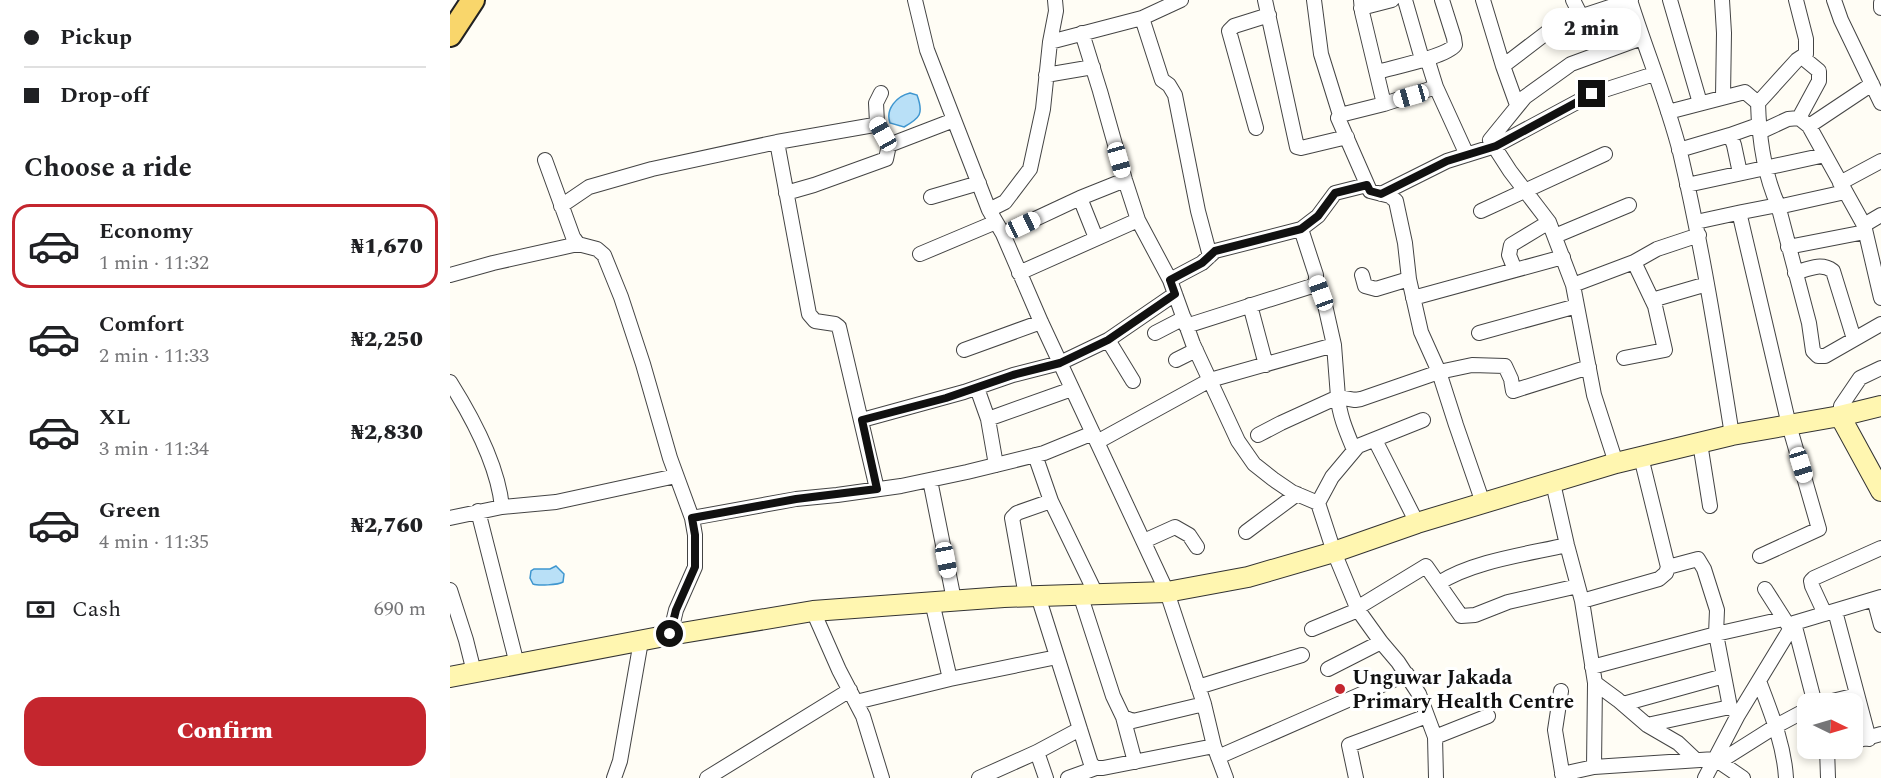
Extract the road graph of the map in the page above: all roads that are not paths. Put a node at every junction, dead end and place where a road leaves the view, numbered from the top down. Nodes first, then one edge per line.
1 (473, 0) edge
2 (915, 0) edge
3 (1055, 0) edge
4 (1181, 0) edge
5 (1265, 0) edge
6 (1314, 0) edge
7 (1392, 0) edge
8 (1405, 0) edge
9 (1442, 0) edge
10 (1483, 0) edge
11 (1573, 0) edge
12 (1630, 0) edge
13 (1670, 0) edge
14 (1722, 0) edge
15 (1796, 0) edge
16 (1834, 0) edge
17 (1361, 4) edge
18 (1269, 15) junction
19 (1581, 16) junction
20 (1142, 18) junction
21 (1082, 33) junction
22 (450, 35) edge
23 (1642, 38) junction
24 (1050, 42) junction
25 (1803, 57) junction
26 (1425, 59) junction
27 (1503, 66) junction
28 (1093, 67) junction
29 (1377, 72) junction
30 (1654, 74) junction
31 (1046, 75) junction
32 (1872, 84) junction
33 (1436, 87) junction
34 (881, 93) dead end
35 (1723, 96) junction
36 (1700, 103) junction
37 (1758, 103) junction
38 (1881, 103) edge
39 (1384, 104) junction
40 (1517, 105) junction
41 (1668, 112) junction
42 (1340, 115) junction
43 (954, 120) junction
44 (1804, 122) junction
45 (877, 123) junction
46 (1256, 128) dead end
47 (1759, 129) junction
48 (1730, 135) junction
49 (1347, 137) junction
50 (777, 142) junction
51 (889, 145) junction
52 (1496, 146) junction
53 (1679, 150) junction
54 (1605, 154) dead end
55 (1467, 155) junction
56 (1825, 155) junction
57 (545, 160) dead end
58 (1881, 161) edge
59 (1767, 169) junction
60 (1740, 173) junction
61 (1125, 180) junction
62 (979, 183) junction
63 (1367, 185) junction
64 (1687, 185) junction
65 (1843, 188) junction
66 (1526, 191) junction
67 (786, 193) junction
68 (1381, 194) junction
69 (931, 197) dead end
70 (1080, 198) junction
71 (1629, 205) dead end
72 (1778, 206) junction
73 (561, 207) junction
74 (1480, 211) dead end
75 (1742, 212) junction
76 (1881, 215) edge
77 (1138, 220) junction
78 (996, 222) junction
79 (1549, 222) junction
80 (1697, 228) junction
81 (1864, 228) junction
82 (1301, 229) junction
83 (1555, 236) junction
84 (1096, 238) junction
85 (578, 244) junction
86 (1788, 248) junction
87 (920, 254) dead end
88 (1210, 256) junction
89 (1563, 257) junction
90 (1634, 262) junction
91 (1515, 270) junction
92 (1019, 273) junction
93 (1795, 273) junction
94 (450, 275) edge
95 (1362, 275) dead end
96 (1878, 275) edge
97 (1409, 279) junction
98 (1170, 280) junction
99 (1316, 282) junction
100 (1707, 284) junction
101 (1573, 285) junction
102 (1175, 294) junction
103 (1413, 298) junction
104 (1881, 298) edge
105 (1652, 300) junction
106 (1250, 305) junction
107 (1576, 306) junction
108 (1041, 322) junction
109 (1185, 322) junction
110 (1881, 324) edge
111 (1155, 333) dead end
112 (1479, 333) dead end
113 (1854, 339) junction
114 (1108, 340) junction
115 (1334, 345) junction
116 (964, 350) dead end
117 (1196, 350) junction
118 (1624, 358) dead end
119 (1176, 360) dead end
120 (1060, 363) junction
121 (1266, 365) junction
122 (1589, 367) junction
123 (1881, 368) edge
124 (1439, 372) junction
125 (1210, 380) junction
126 (1133, 381) dead end
127 (450, 382) edge
128 (977, 388) junction
129 (1072, 389) junction
130 (1338, 396) junction
131 (1881, 405) edge
132 (1840, 416) junction
133 (988, 419) junction
134 (862, 420) junction
135 (1423, 420) dead end
136 (1789, 425) junction
137 (1258, 435) dead end
138 (1732, 435) junction
139 (1095, 437) junction
140 (1375, 440) junction
141 (1700, 443) junction
142 (1354, 450) junction
143 (1035, 455) junction
144 (1641, 457) junction
145 (1617, 464) junction
146 (996, 465) junction
147 (676, 476) junction
148 (930, 480) junction
149 (1878, 481) edge
150 (1554, 483) junction
151 (877, 489) junction
152 (1297, 494) junction
153 (1051, 501) junction
154 (1318, 503) junction
155 (1483, 503) junction
156 (1710, 506) dead end
157 (502, 507) junction
158 (478, 511) junction
159 (450, 518) edge
160 (692, 518) junction
161 (1417, 523) junction
162 (1246, 532) dead end
163 (1144, 541) junction
164 (1567, 545) junction
165 (1197, 547) dead end
166 (1881, 548) edge
167 (1334, 552) junction
168 (1760, 556) dead end
169 (1668, 567) junction
170 (1439, 583) junction
171 (1578, 586) junction
172 (1765, 589) dead end
173 (450, 590) edge
174 (1167, 592) junction
175 (1088, 594) junction
176 (1032, 596) junction
177 (1878, 598) edge
178 (954, 600) junction
179 (1582, 601) junction
180 (932, 602) junction
181 (1358, 609) junction
182 (813, 611) junction
183 (1830, 613) junction
184 (1789, 624) junction
185 (1881, 625) edge
186 (1312, 629) dead end
187 (670, 634) junction
188 (1716, 634) junction
189 (641, 641) junction
190 (1381, 642) junction
191 (1302, 655) dead end
192 (1058, 657) junction
193 (517, 664) junction
194 (1592, 667) junction
195 (1328, 669) dead end
196 (474, 672) junction
197 (1407, 674) junction
198 (1724, 676) junction
199 (450, 677) edge
200 (950, 679) junction
201 (1759, 681) junction
202 (1596, 683) junction
203 (1198, 687) junction
204 (1561, 691) dead end
205 (1811, 693) edge
206 (1856, 693) edge
207 (853, 696) junction
208 (1204, 704) junction
209 (1623, 704) junction
210 (1863, 709) edge
211 (1734, 711) junction
212 (1797, 715) edge
213 (1427, 716) junction
214 (1488, 716) dead end
215 (1123, 717) junction
216 (1647, 725) junction
217 (1776, 726) junction
218 (1080, 729) junction
219 (1875, 736) edge
220 (1435, 737) junction
221 (1037, 752) junction
222 (1216, 752) junction
223 (1827, 759) edge
224 (1696, 760) junction
225 (1717, 760) junction
226 (1135, 762) junction
227 (1594, 767) junction
228 (1096, 768) junction
229 (988, 776) edge
230 (1562, 776) edge
231 (614, 778) edge
232 (707, 778) edge
233 (882, 778) edge
234 (1046, 778) edge
235 (1068, 778) edge
236 (1226, 778) edge
237 (1356, 778) edge
238 (1436, 778) edge
239 (1705, 778) edge
240 (1743, 778) edge
241 (1786, 778) edge
242 (1828, 778) edge

1 - 22 main road
2 - 43 street
3 - 24 street
4 - 20 street
5 - 18 street
6 - 42 street
7 - 17 street
8 - 26 street
9 - 26 street
10 - 27 street
11 - 19 street
12 - 19 street
12 - 23 street
13 - 36 street
14 - 35 street
15 - 25 street
16 - 32 street
17 - 29 street
18 - 46 street
18 - 49 street
19 - 27 street
20 - 21 street
20 - 88 street
21 - 24 street
21 - 28 street
23 - 30 street
23 - 40 street
24 - 31 street
25 - 37 street
25 - 44 street
26 - 29 street
26 - 33 street
27 - 40 street
28 - 31 street
28 - 61 street
29 - 39 street
30 - 41 street
30 - 52 street
31 - 78 street
32 - 38 street
32 - 44 street
33 - 39 street
33 - 55 street
34 - 45 street
35 - 36 street
35 - 37 street
36 - 41 street
37 - 47 street
39 - 42 street
40 - 52 street
41 - 53 street
42 - 49 street
43 - 51 street
43 - 62 street
44 - 47 street
44 - 56 street
45 - 50 street
45 - 51 street
47 - 48 street
47 - 59 street
48 - 53 street
48 - 60 street
49 - 63 street
50 - 67 street
50 - 73 street
51 - 67 street
52 - 55 street
52 - 66 street
53 - 64 street
54 - 66 street
55 - 68 street
56 - 59 street
56 - 65 street
57 - 73 street
58 - 65 street
59 - 60 street
59 - 72 street
60 - 64 street
61 - 70 street
61 - 77 street
62 - 69 street
62 - 78 street
63 - 68 street
63 - 82 street
64 - 80 street
65 - 72 street
65 - 81 street
66 - 74 street
66 - 79 street
67 - 134 street
68 - 97 street
70 - 78 street
70 - 84 street
71 - 83 street
72 - 75 street
72 - 86 street
73 - 85 street
75 - 80 street
75 - 136 street
76 - 81 street
77 - 84 street
77 - 98 street
78 - 87 street
78 - 92 street
79 - 83 street
79 - 91 street
80 - 90 street
80 - 100 street
81 - 86 street
81 - 96 street
82 - 88 street
82 - 99 street
83 - 89 street
84 - 92 street
85 - 94 street
85 - 147 street
86 - 93 street
88 - 98 street
89 - 91 street
89 - 101 street
90 - 101 street
90 - 105 street
91 - 103 street
92 - 108 street
93 - 113 street
93 - 113 street
95 - 97 street
96 - 104 street
97 - 103 street
98 - 102 street
99 - 106 street
99 - 115 street
100 - 105 street
100 - 138 street
101 - 107 street
102 - 109 street
102 - 114 street
103 - 124 street
105 - 118 street
106 - 109 street
106 - 121 street
107 - 112 street
107 - 122 street
108 - 116 street
108 - 120 street
109 - 111 street
109 - 117 street
110 - 113 street
114 - 120 street
114 - 126 street
115 - 121 street
115 - 130 street
117 - 119 street
117 - 125 street
120 - 128 street
120 - 129 street
121 - 125 street
122 - 124 street
122 - 145 street
123 - 132 street
124 - 130 street
124 - 155 street
125 - 139 street
125 - 152 street
127 - 157 street
128 - 133 street
128 - 134 street
129 - 133 street
129 - 139 street
130 - 137 street
130 - 142 street
131 - 132 street
132 - 136 street
132 - 149 street
133 - 146 street
134 - 151 street
135 - 140 street
136 - 138 street
136 - 168 street
138 - 141 street
139 - 143 street
139 - 163 street
140 - 142 street
140 - 161 street
141 - 144 street
141 - 156 street
142 - 154 street
143 - 146 street
143 - 153 street
144 - 145 street
144 - 169 street
145 - 150 street
146 - 148 street
147 - 157 street
147 - 160 street
148 - 151 street
148 - 178 street
150 - 155 street
150 - 164 street
151 - 160 street
152 - 154 street
152 - 162 street
153 - 175 street
153 - 176 street
154 - 167 street
155 - 161 street
157 - 158 street
158 - 159 street
158 - 193 street
160 - 187 street
161 - 167 street
163 - 165 street
163 - 174 street
164 - 170 street
164 - 171 street
166 - 183 street
167 - 174 street
167 - 181 street
169 - 179 street
169 - 188 street
170 - 171 street
170 - 181 street
171 - 179 street
172 - 184 street
173 - 196 street
174 - 175 street
174 - 203 street
175 - 176 street
175 - 215 street
176 - 178 street
176 - 192 street
177 - 183 street
177 - 185 street
178 - 180 street
179 - 194 street
180 - 182 street
180 - 200 street
181 - 186 street
181 - 190 street
182 - 187 street
182 - 207 street
183 - 184 street
183 - 206 street
184 - 188 street
184 - 201 street
184 - 205 street
187 - 189 street
188 - 194 street
188 - 198 street
189 - 193 street
189 - 231 street
190 - 195 street
190 - 197 street
191 - 203 street
192 - 200 street
192 - 218 street
193 - 196 street
194 - 202 street
196 - 199 street
197 - 213 street
197 - 222 street
198 - 209 street
198 - 211 street
200 - 207 street
201 - 211 street
201 - 217 street
202 - 209 street
202 - 227 street
203 - 208 street
204 - 230 street
207 - 232 street
207 - 233 street
208 - 215 street
208 - 222 street
209 - 216 street
210 - 219 street
211 - 216 street
211 - 225 street
212 - 217 street
213 - 220 street
213 - 237 street
214 - 220 street
215 - 226 street
216 - 224 street
217 - 225 street
217 - 241 street
218 - 221 street
218 - 228 street
220 - 238 street
221 - 229 street
221 - 234 street
222 - 226 street
222 - 236 street
223 - 242 street
224 - 225 street
224 - 227 street
225 - 239 street
225 - 240 street
226 - 228 street
227 - 230 street
228 - 235 street

